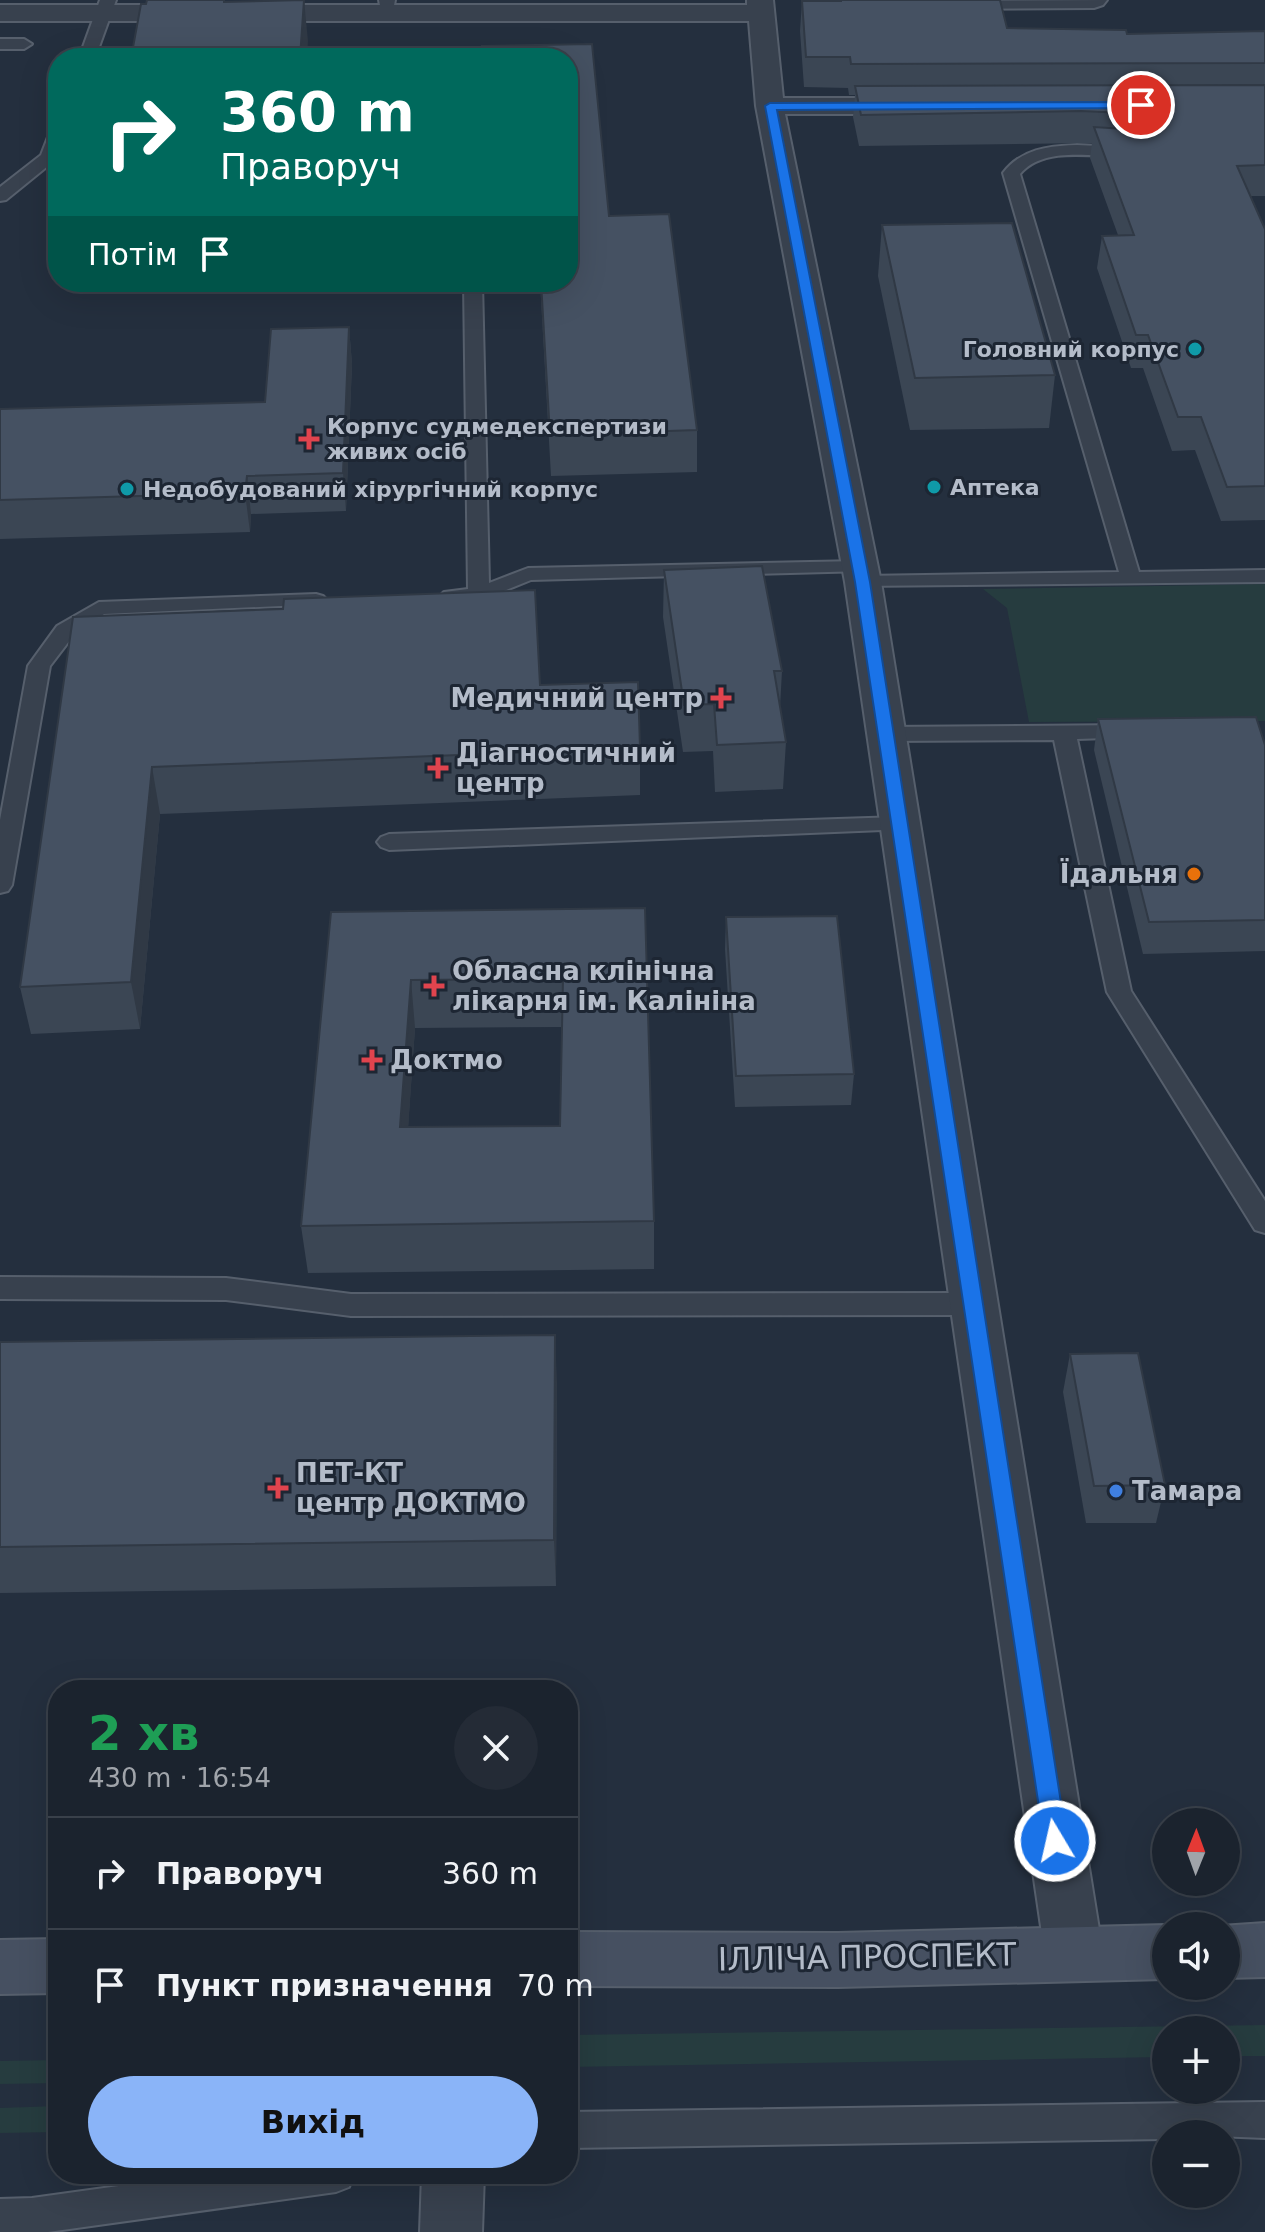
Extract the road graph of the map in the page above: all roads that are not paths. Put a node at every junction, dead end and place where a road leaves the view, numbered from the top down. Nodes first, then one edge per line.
1 (1094, 0) edge
2 (921, 1) edge
3 (765, 5) edge
4 (106, 6) edge
5 (387, 6) edge
6 (616, 6) edge
7 (0, 13) edge
8 (0, 44) edge
9 (24, 44) dead end
10 (91, 48) edge
11 (770, 106) junction
12 (946, 106) edge
13 (1121, 152) edge
14 (48, 157) edge
15 (0, 196) edge
16 (473, 292) edge
17 (861, 575) junction
18 (1265, 576) edge
19 (1131, 579) junction
20 (479, 595) junction
21 (431, 597) edge
22 (336, 600) edge
23 (1157, 732) edge
24 (1064, 733) junction
25 (885, 734) junction
26 (899, 824) junction
27 (389, 842) dead end
28 (0, 885) edge
29 (1265, 1223) edge
30 (0, 1288) edge
31 (972, 1304) junction
32 (1265, 1950) edge
33 (1240, 1951) edge
34 (1152, 1952) edge
35 (1074, 1954) junction
36 (578, 1959) edge
37 (48, 1966) edge
38 (0, 1967) edge
39 (1265, 2120) edge
40 (578, 2130) edge
41 (264, 2184) edge
42 (453, 2184) edge
43 (0, 2217) edge
44 (451, 2232) edge

1 - 2 street
3 - 6 street
3 - 11 street
4 - 5 street
4 - 7 street
4 - 10 lane
5 - 6 street
8 - 9 lane
11 - 12 street
11 - 17 street
13 - 19 lane
14 - 15 lane
16 - 20 lane
17 - 19 lane
17 - 20 lane
17 - 25 street
18 - 19 lane
20 - 21 lane
22 - 28 lane
23 - 24 lane
24 - 25 lane
24 - 29 lane
25 - 26 street
26 - 27 lane
26 - 31 street
30 - 31 lane
31 - 35 street
32 - 33 main road
34 - 35 main road, ІЛЛІЧА ПРОСПЕКТ
35 - 36 main road, ІЛЛІЧА ПРОСПЕКТ
37 - 38 main road
39 - 40 lane
41 - 43 lane
42 - 44 street

